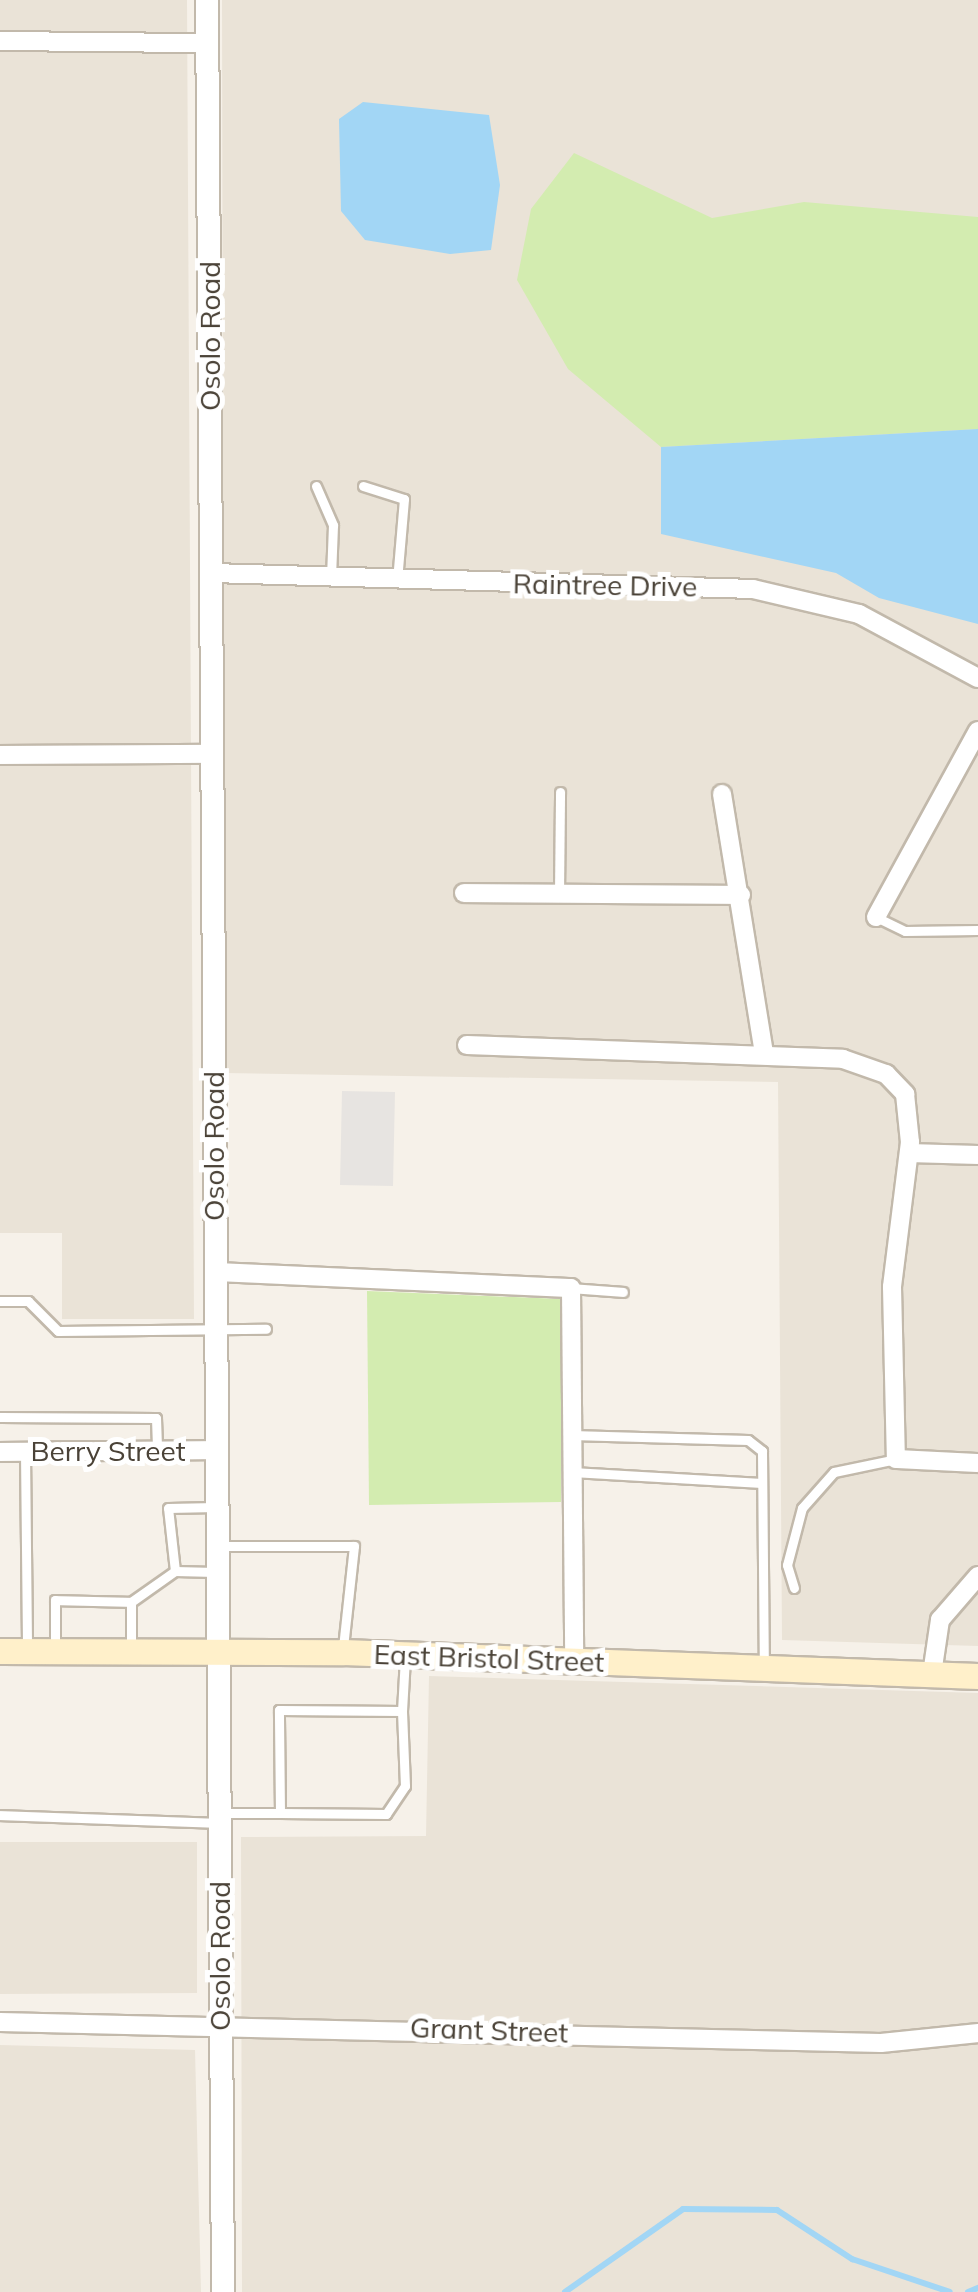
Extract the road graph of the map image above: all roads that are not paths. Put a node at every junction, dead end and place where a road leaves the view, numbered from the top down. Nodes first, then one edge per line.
1 (208, 0) edge
2 (0, 41) edge
3 (208, 43) junction
4 (316, 486) dead end
5 (363, 486) dead end
6 (212, 573) junction
7 (330, 578) junction
8 (397, 580) junction
9 (978, 678) edge
10 (978, 731) edge
11 (0, 754) edge
12 (212, 754) junction
13 (560, 792) dead end
14 (722, 794) dead end
15 (464, 893) dead end
16 (559, 894) junction
17 (741, 895) junction
18 (876, 917) joint
19 (978, 930) edge
20 (467, 1045) dead end
21 (764, 1054) junction
22 (909, 1152) junction
23 (978, 1154) edge
24 (214, 1272) junction
25 (571, 1288) junction
26 (623, 1292) dead end
27 (0, 1301) edge
28 (266, 1329) dead end
29 (215, 1332) junction
30 (0, 1417) edge
31 (572, 1435) junction
32 (216, 1450) junction
33 (157, 1451) junction
34 (0, 1452) edge
35 (25, 1452) junction
36 (896, 1459) junction
37 (978, 1463) edge
38 (572, 1472) junction
39 (762, 1483) junction
40 (216, 1507) junction
41 (216, 1546) junction
42 (175, 1571) junction
43 (217, 1572) junction
44 (978, 1576) edge
45 (794, 1588) dead end
46 (131, 1602) junction
47 (55, 1650) junction
48 (131, 1650) junction
49 (218, 1650) junction
50 (0, 1651) edge
51 (27, 1651) junction
52 (343, 1652) junction
53 (405, 1654) junction
54 (574, 1661) junction
55 (764, 1668) junction
56 (932, 1674) junction
57 (978, 1676) edge
58 (402, 1710) junction
59 (280, 1813) junction
60 (0, 1815) edge
61 (219, 1818) junction
62 (220, 2021) junction
63 (0, 2022) edge
64 (978, 2033) edge
65 (222, 2292) edge

1 - 3 street, Osolo Road
2 - 3 street
3 - 6 street, Osolo Road
4 - 7 lane
5 - 8 lane
6 - 7 street, Raintree Drive
6 - 12 street, Osolo Road
7 - 8 street, Raintree Drive
8 - 9 street, Raintree Drive
10 - 18 street
11 - 12 street
12 - 24 street, Osolo Road
13 - 16 lane
14 - 17 street
15 - 16 street
16 - 17 street
17 - 21 street
18 - 19 lane
20 - 21 street
21 - 22 street
22 - 23 street
22 - 36 street
24 - 25 street
24 - 29 street, Osolo Road
25 - 26 lane
25 - 31 street
27 - 29 lane
28 - 29 lane
29 - 32 street, Osolo Road
30 - 33 lane
31 - 38 street
31 - 39 lane
32 - 33 street, Berry Street
32 - 40 street, Osolo Road
33 - 35 street, Berry Street
34 - 35 street, Berry Street
35 - 51 lane
36 - 37 street
36 - 45 lane
38 - 39 lane
38 - 54 street
39 - 55 lane
40 - 41 street, Osolo Road
40 - 42 lane
41 - 43 street, Osolo Road
41 - 52 lane
42 - 43 lane
42 - 46 lane
43 - 49 street, Osolo Road
44 - 56 street
46 - 47 lane
46 - 48 lane
47 - 48 main road, East Bristol Street
47 - 51 main road, East Bristol Street
48 - 49 main road, East Bristol Street
49 - 52 main road, East Bristol Street
49 - 61 street, Osolo Road
50 - 51 main road, East Bristol Street
52 - 53 main road, East Bristol Street
53 - 54 main road, East Bristol Street
53 - 58 lane
54 - 55 main road, East Bristol Street
55 - 56 main road, East Bristol Street
56 - 57 main road, East Bristol Street
58 - 59 lane
58 - 59 lane
59 - 61 lane
60 - 61 lane
61 - 62 street, Osolo Road
62 - 63 street, Grant Street
62 - 64 street, Grant Street
62 - 65 street, Osolo Road

